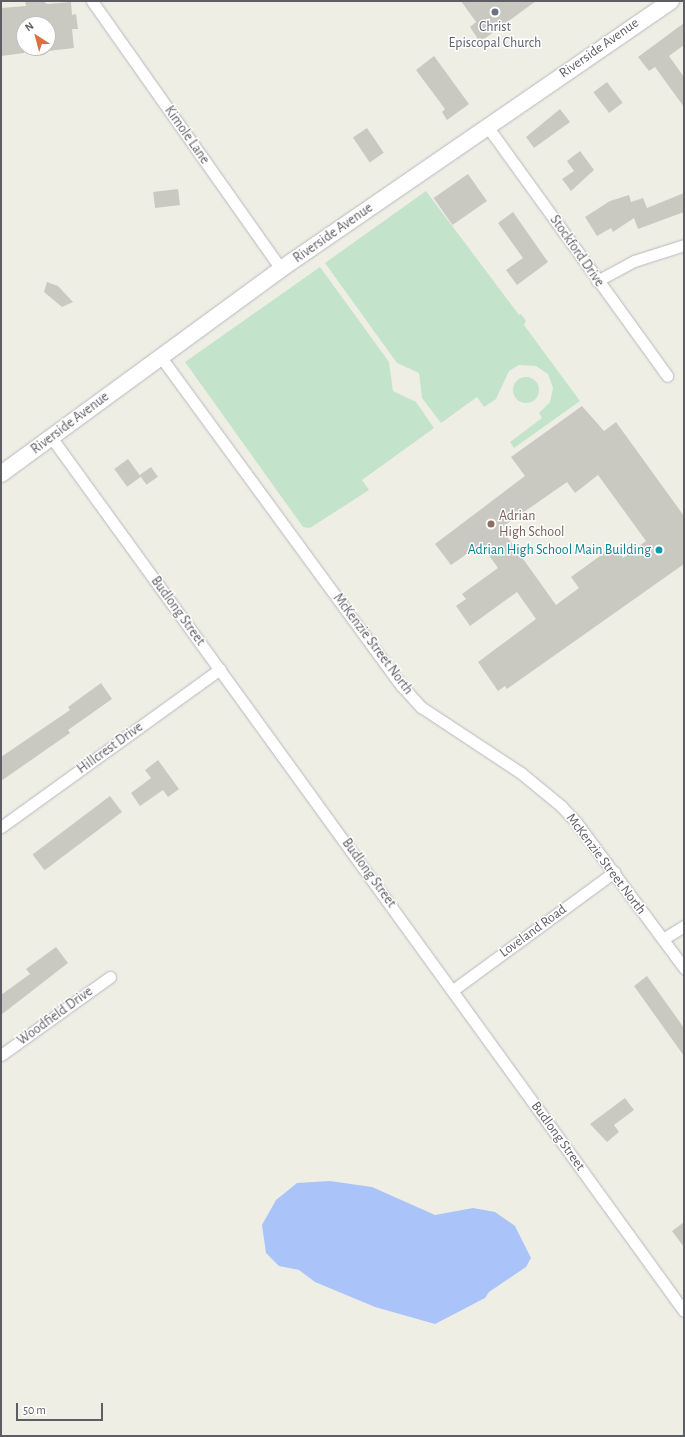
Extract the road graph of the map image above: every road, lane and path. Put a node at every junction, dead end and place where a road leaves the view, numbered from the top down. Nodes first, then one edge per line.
1 (92, 1) edge
2 (670, 1) edge
3 (487, 126) junction
4 (684, 245) edge
5 (281, 269) junction
6 (598, 281) junction
7 (160, 356) junction
8 (667, 376) dead end
9 (52, 437) junction
10 (1, 474) edge
11 (220, 669) junction
12 (1, 827) edge
13 (614, 872) junction
14 (684, 926) edge
15 (663, 939) junction
16 (684, 968) edge
17 (110, 977) dead end
18 (453, 990) junction
19 (1, 1055) edge
20 (684, 1311) edge

1 - 5 street, Kimole Lane
2 - 3 street, Riverside Avenue
3 - 5 street, Riverside Avenue
3 - 6 street, Stockford Drive
4 - 6 street
5 - 7 street, Riverside Avenue
6 - 8 street, Stockford Drive
7 - 9 street, Riverside Avenue
7 - 13 street, McKenzie Street North
9 - 10 street, Riverside Avenue
9 - 11 street, Budlong Street
11 - 12 street, Hillcrest Drive
11 - 18 street, Budlong Street
13 - 15 street, McKenzie Street North
13 - 18 street, Loveland Road
14 - 15 street
15 - 16 street, McKenzie Street North
17 - 19 street, Woodfield Drive
18 - 20 street, Budlong Street

